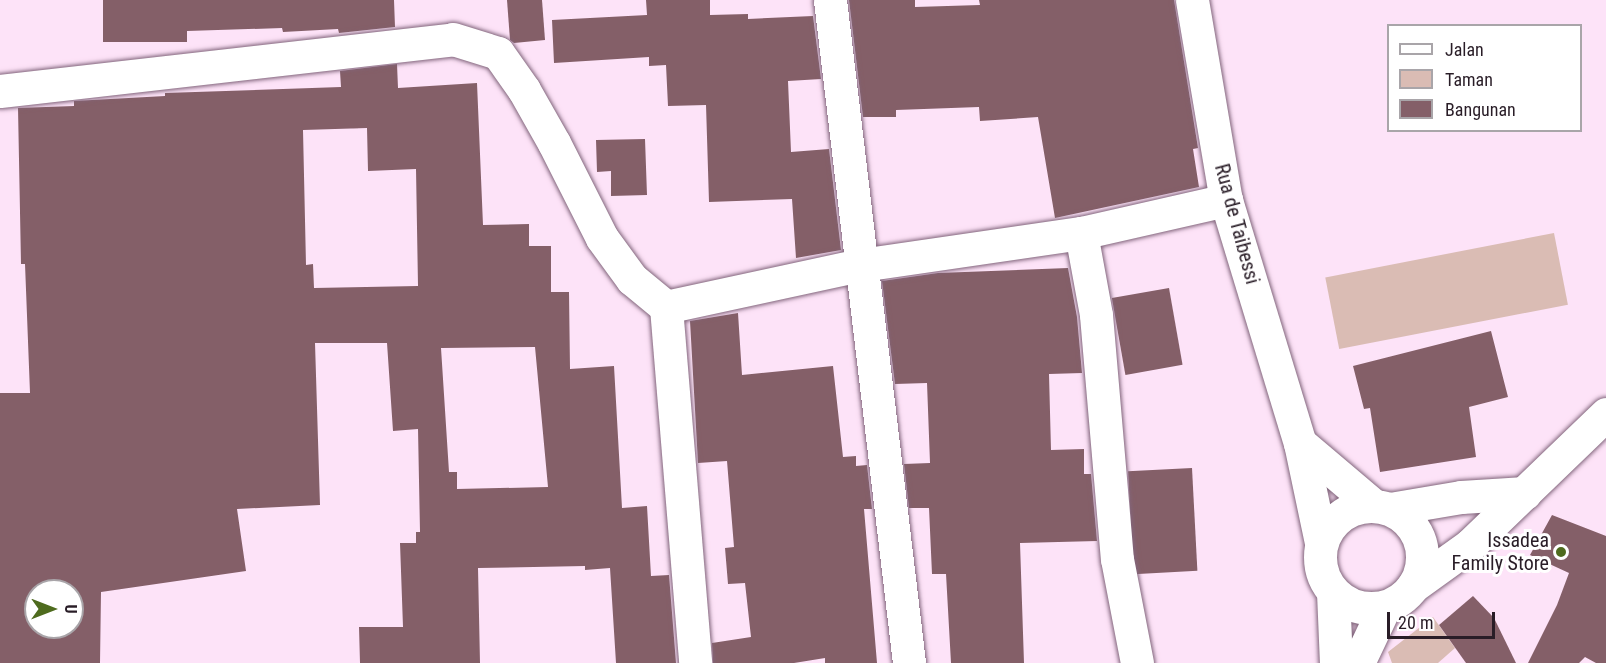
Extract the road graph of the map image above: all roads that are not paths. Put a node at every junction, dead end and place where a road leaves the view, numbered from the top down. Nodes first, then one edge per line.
1 (830, 0) edge
2 (1192, 0) edge
3 (0, 91) edge
4 (1226, 200) junction
5 (1081, 233) junction
6 (861, 265) junction
7 (666, 307) junction
8 (1606, 414) edge
9 (1300, 442) junction
10 (1525, 493) junction
11 (1382, 507) junction
12 (1321, 543) junction
13 (1413, 586) junction
14 (1333, 592) junction
15 (1383, 608) junction
16 (695, 663) edge
17 (909, 663) edge
18 (1137, 663) edge
19 (1336, 663) edge
20 (1358, 663) edge

1 - 6 street
2 - 4 street, Rua de Taibessi
3 - 7 street
4 - 5 street
4 - 9 street, Rua de Taibessi
5 - 6 street
5 - 18 street
6 - 7 street
6 - 17 street
7 - 16 street
8 - 10 street
9 - 11 street
9 - 12 street, Rua de Taibessi
10 - 11 street
10 - 13 street
11 - 12 street
11 - 13 street
12 - 14 street
13 - 15 street
14 - 15 street
14 - 19 street
15 - 20 street

